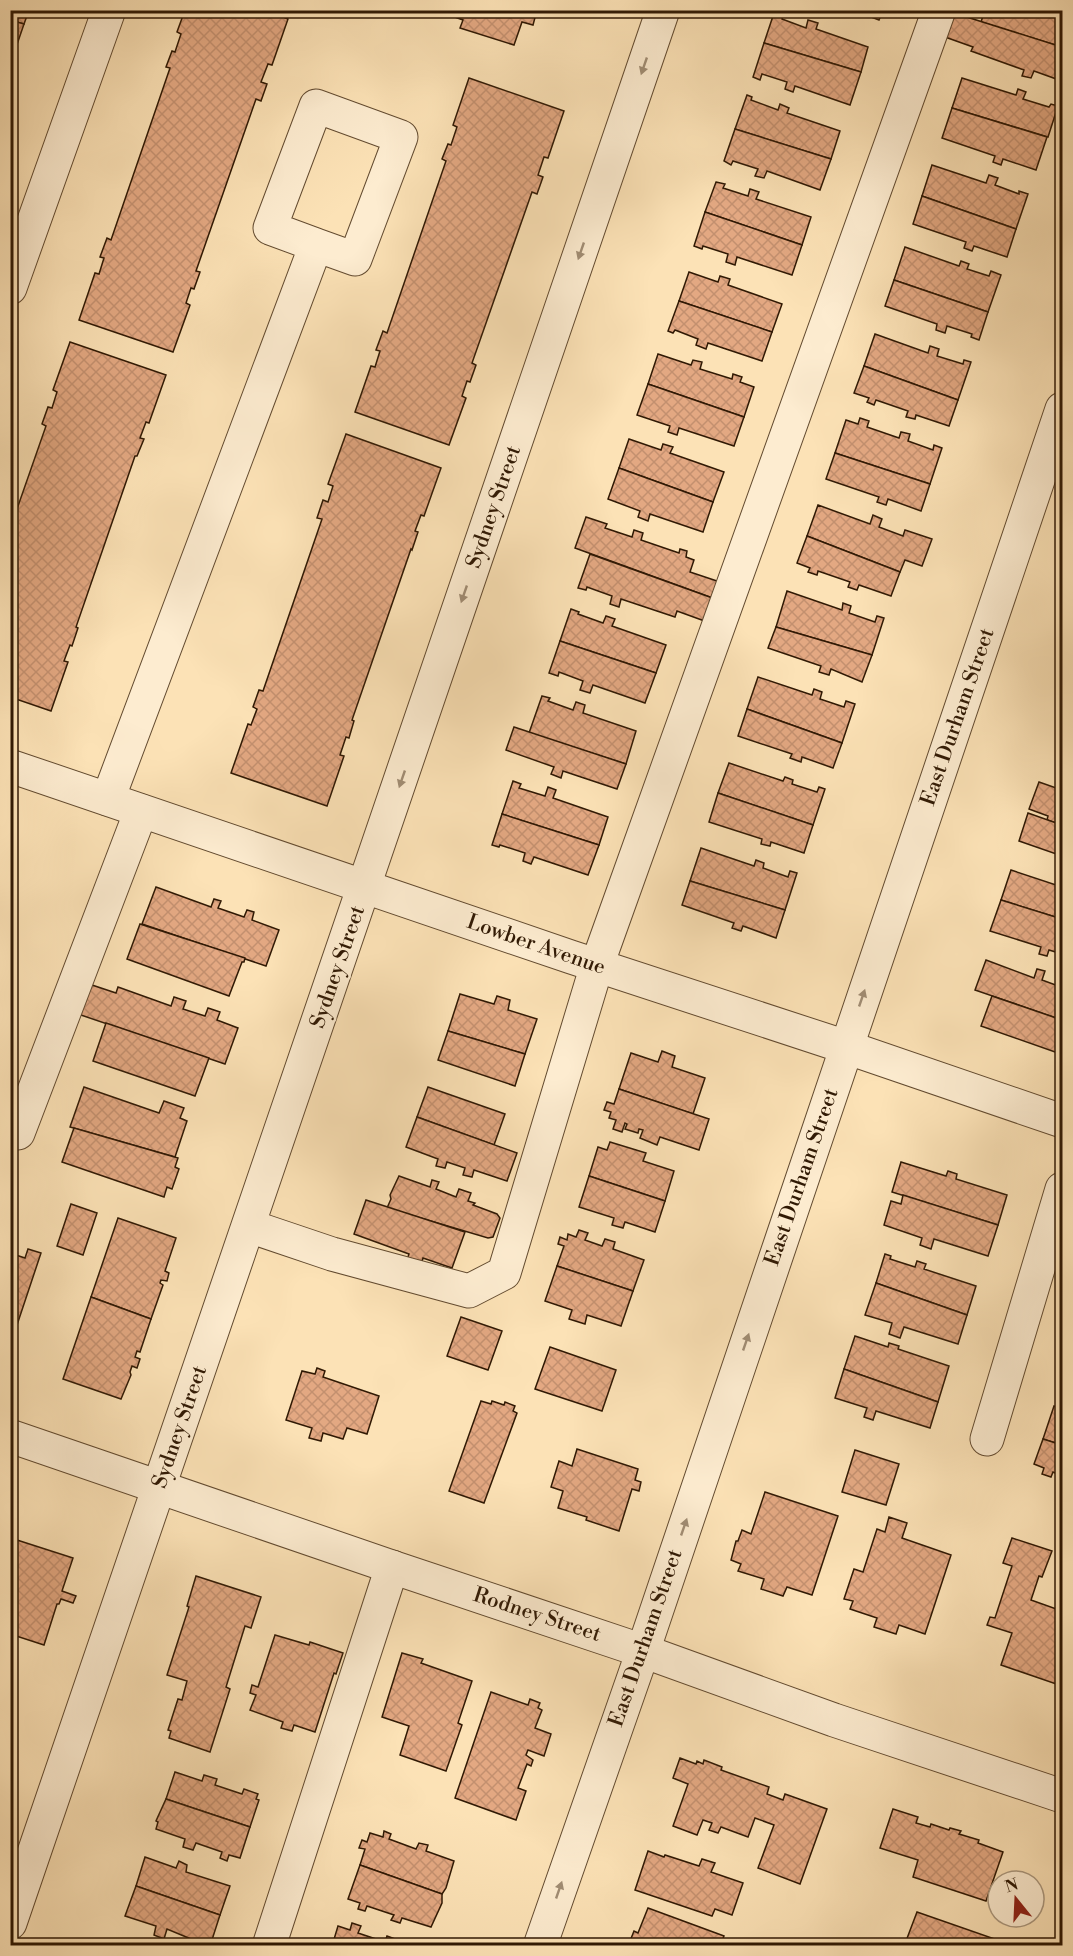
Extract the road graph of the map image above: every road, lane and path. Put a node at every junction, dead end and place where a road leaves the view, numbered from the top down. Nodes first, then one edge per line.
1 (109, 10) edge
2 (663, 10) edge
3 (939, 10) edge
4 (316, 245) junction
5 (10, 288) edge
6 (1062, 409) edge
7 (10, 766) edge
8 (108, 799) junction
9 (141, 810) junction
10 (365, 885) junction
11 (597, 966) junction
12 (846, 1047) junction
13 (1062, 1121) edge
14 (18, 1133) dead end
15 (1062, 1189) edge
16 (249, 1226) junction
17 (10, 1436) edge
18 (987, 1439) dead end
19 (160, 1486) junction
20 (392, 1567) junction
21 (643, 1651) junction
22 (1062, 1796) edge
23 (10, 1923) edge
24 (269, 1946) edge
25 (540, 1946) edge

1 - 5 street
2 -> 10 street, Sydney Street
3 - 11 street
4 - 4 street
4 - 8 street
12 -> 6 street, East Durham Street
7 - 8 street, Lowber Avenue
8 - 9 street, Lowber Avenue
9 - 10 street, Lowber Avenue
9 - 14 street
10 - 11 street, Lowber Avenue
10 - 16 street, Sydney Street
11 - 12 street, Lowber Avenue
11 - 16 street
12 - 13 street, Lowber Avenue
21 -> 12 street, East Durham Street
15 - 18 street
16 - 19 street, Sydney Street
17 - 19 street, Rodney Street
19 - 20 street, Rodney Street
19 - 23 street, Sydney Street
20 - 21 street, Rodney Street
20 - 24 street
21 - 22 street, Rodney Street
25 -> 21 street, East Durham Street

